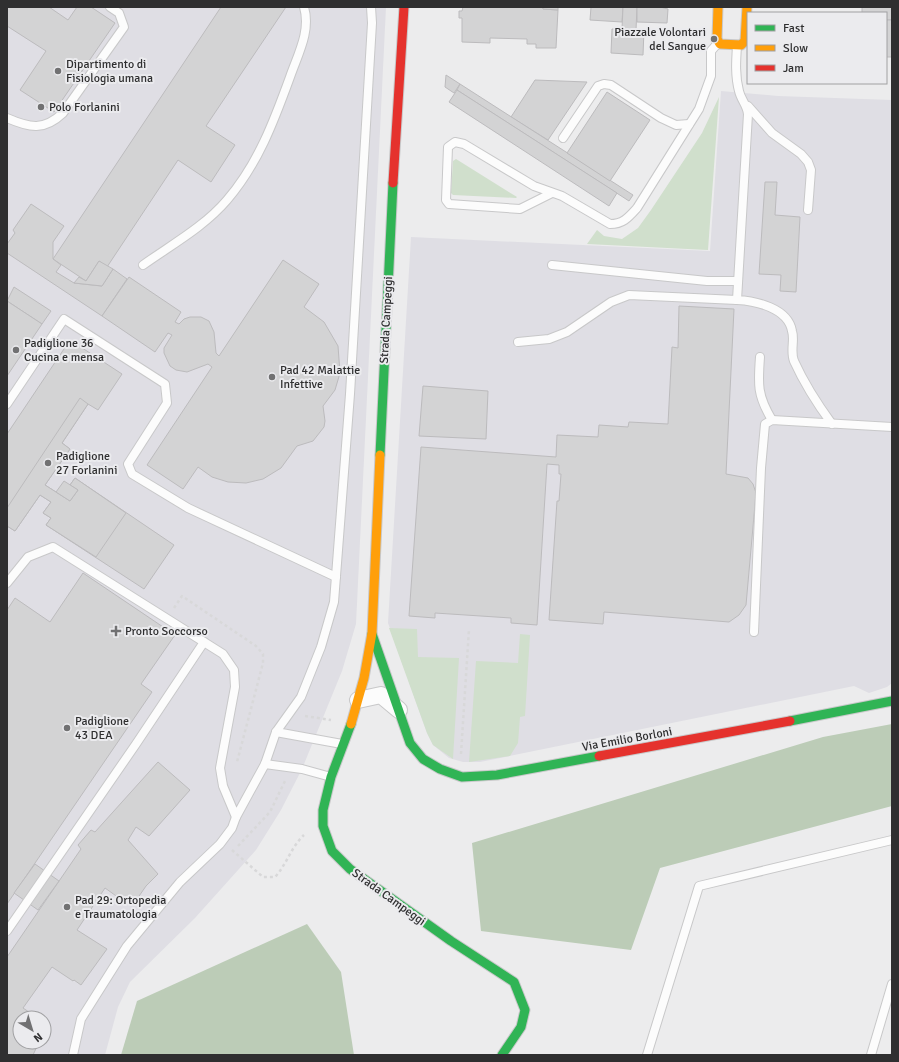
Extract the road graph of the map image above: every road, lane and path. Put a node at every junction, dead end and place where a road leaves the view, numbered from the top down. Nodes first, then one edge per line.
1 (110, 7) edge
2 (304, 7) edge
3 (371, 7) edge
4 (404, 7) edge
5 (718, 7) edge
6 (747, 7) edge
7 (718, 42) junction
8 (737, 44) junction
9 (748, 106) junction
10 (7, 118) edge
11 (689, 124) junction
12 (563, 138) dead end
13 (552, 193) junction
14 (808, 210) dead end
15 (143, 265) dead end
16 (552, 265) dead end
17 (738, 281) junction
18 (737, 300) junction
19 (518, 342) dead end
20 (760, 357) dead end
21 (7, 404) edge
22 (772, 420) junction
23 (832, 424) junction
24 (892, 427) edge
25 (336, 577) junction
26 (7, 583) edge
27 (469, 629) dead end
28 (754, 632) dead end
29 (372, 633) junction
30 (204, 642) junction
31 (358, 700) junction
32 (892, 701) edge
33 (399, 710) junction
34 (289, 714) junction
35 (352, 722) junction
36 (276, 732) junction
37 (344, 745) junction
38 (461, 757) dead end
39 (265, 764) junction
40 (292, 767) junction
41 (331, 777) junction
42 (236, 817) junction
43 (323, 826) junction
44 (892, 840) edge
45 (220, 844) junction
46 (234, 851) junction
47 (7, 931) edge
48 (892, 984) edge
49 (73, 1055) edge
50 (502, 1055) edge
51 (647, 1055) edge
52 (870, 1055) edge

1 - 10 lane
2 - 15 lane
3 - 25 lane
4 - 29 street, Strada Campeggi
5 - 7 street
6 - 8 street
7 - 8 street
7 - 11 lane
8 - 9 lane
9 - 14 lane
9 - 17 lane
11 - 12 lane
11 - 13 lane
13 - 13 lane
16 - 17 lane
17 - 18 lane
18 - 19 lane
18 - 23 lane
20 - 22 lane
21 - 25 lane
22 - 23 lane
22 - 28 lane
23 - 24 lane
25 - 34 lane
26 - 30 lane
27 - 38 path
29 - 31 street, Strada Campeggi
29 - 33 street, Strada Campeggi
30 - 42 lane
30 - 47 lane
31 - 33 street
31 - 35 street, Strada Campeggi
32 - 33 street, Via Emilio Borloni
34 - 35 path
34 - 36 lane
35 - 37 street, Strada Campeggi
36 - 37 lane
36 - 39 lane
37 - 41 street, Strada Campeggi
39 - 40 lane
39 - 42 lane
40 - 41 lane
40 - 46 path
41 - 43 street, Strada Campeggi
42 - 45 lane
43 - 46 path
43 - 50 street, Strada Campeggi
44 - 51 lane
45 - 46 path
45 - 49 lane
48 - 52 lane

